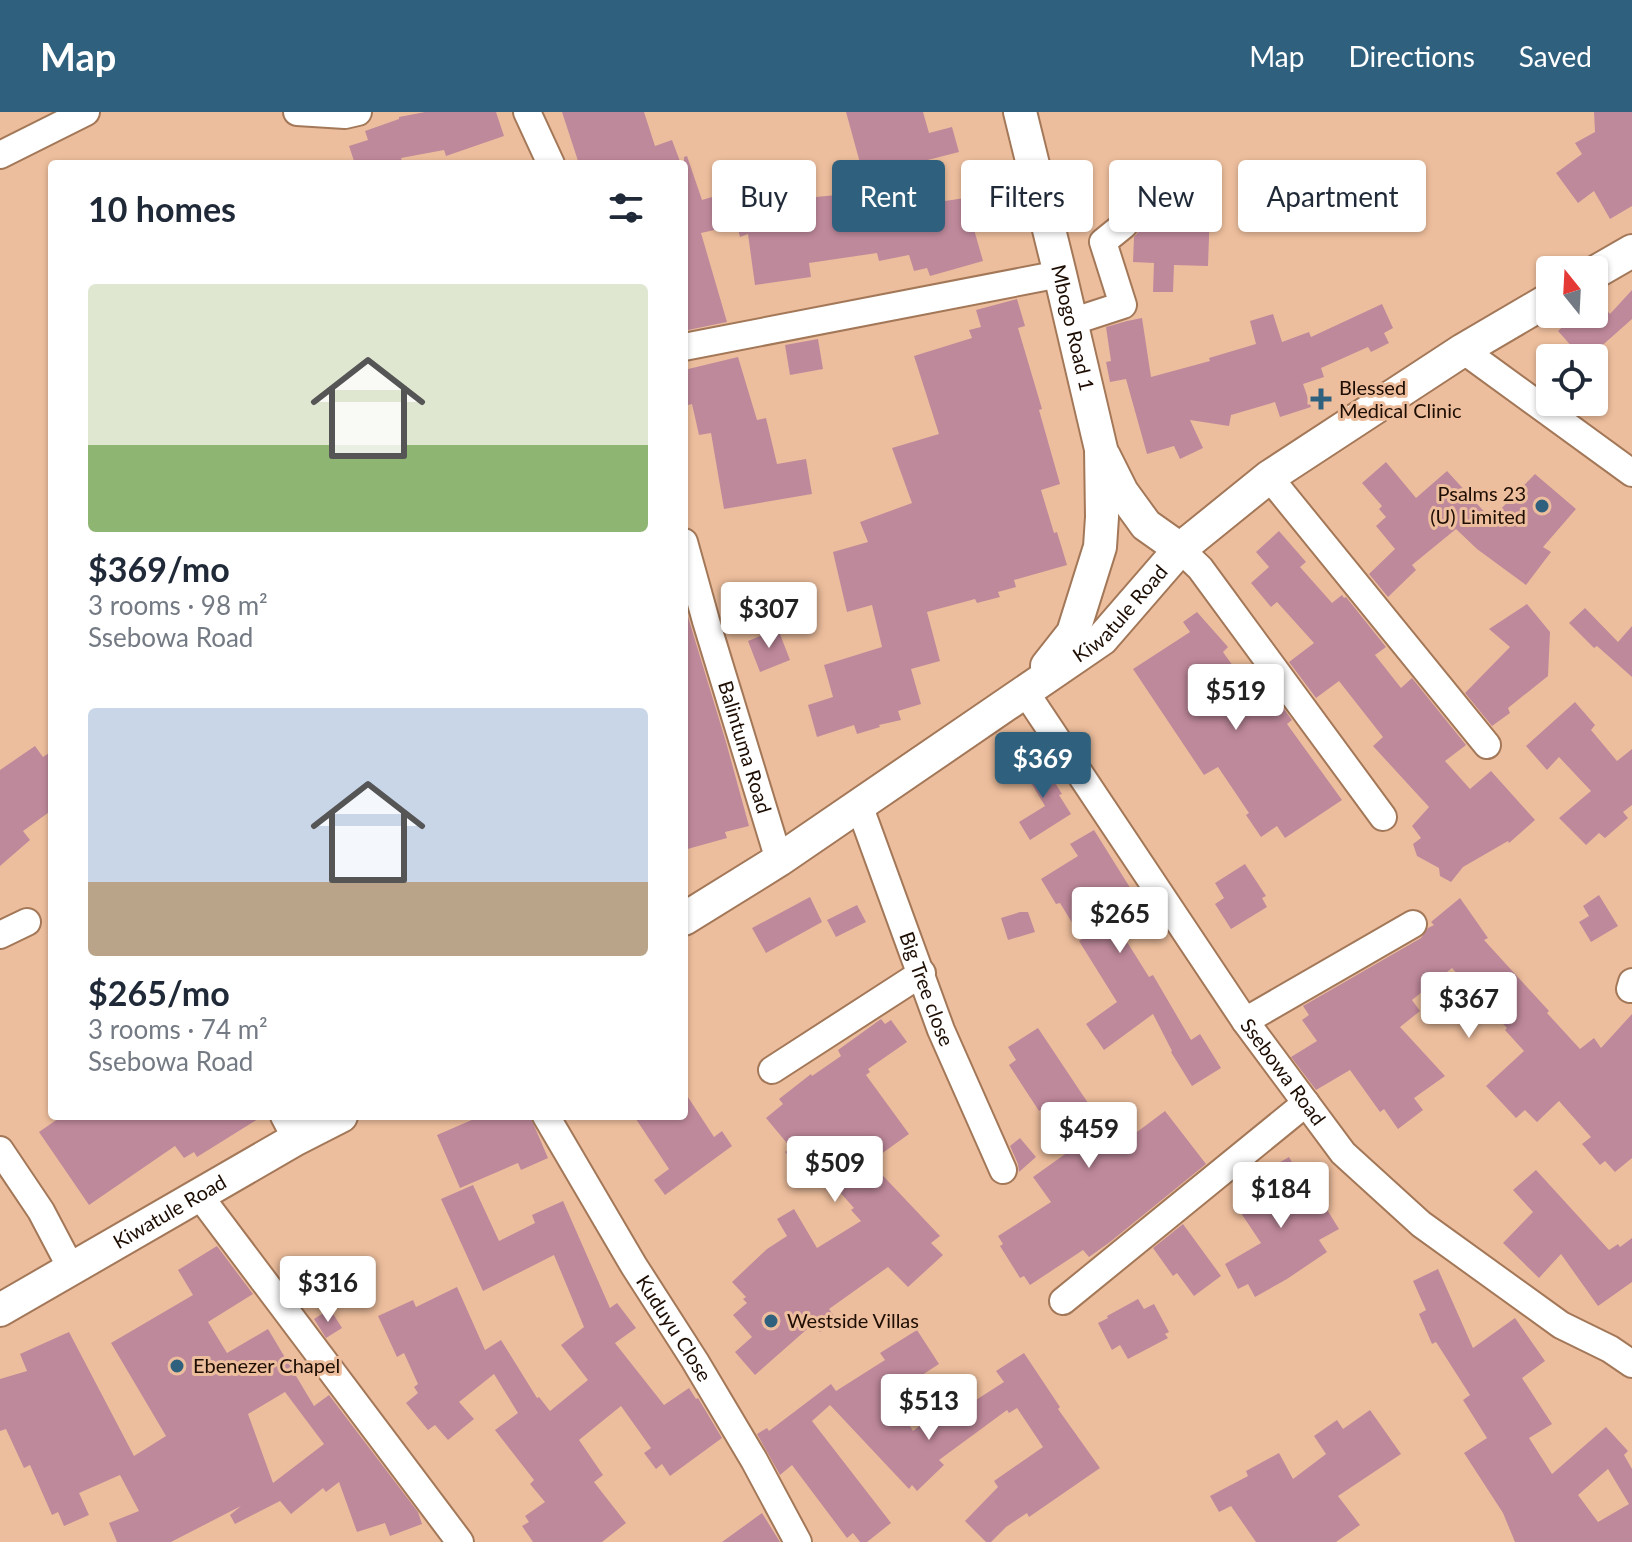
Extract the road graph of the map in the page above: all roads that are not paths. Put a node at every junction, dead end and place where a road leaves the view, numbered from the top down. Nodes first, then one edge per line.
1 (86, 112) edge
2 (297, 112) edge
3 (358, 112) edge
4 (527, 112) edge
5 (1020, 112) edge
6 (0, 155) edge
7 (549, 160) edge
8 (1115, 232) edge
9 (1632, 251) edge
10 (1608, 265) edge
11 (1060, 274) junction
12 (1536, 307) edge
13 (1071, 322) junction
14 (688, 346) edge
15 (1463, 350) junction
16 (1101, 449) junction
17 (1632, 473) edge
18 (1269, 477) junction
19 (1180, 549) junction
20 (688, 572) edge
21 (695, 624) edge
22 (1026, 693) junction
23 (1487, 745) dead end
24 (859, 805) junction
25 (1383, 817) dead end
26 (779, 860) junction
27 (688, 917) edge
28 (27, 922) dead end
29 (1413, 924) dead end
30 (0, 935) edge
31 (922, 973) junction
32 (1245, 1021) junction
33 (772, 1070) dead end
34 (1306, 1103) junction
35 (324, 1120) edge
36 (548, 1120) edge
37 (290, 1128) edge
38 (0, 1150) edge
39 (1003, 1170) dead end
40 (199, 1195) junction
41 (71, 1268) junction
42 (1063, 1301) dead end
43 (0, 1310) edge
44 (1632, 1364) edge
45 (460, 1542) edge
46 (798, 1542) edge

1 - 6 street
2 - 3 street
4 - 7 street
5 - 11 main road, Mbogo Road 1
8 - 13 street
9 - 10 main road
11 - 13 main road, Mbogo Road 1
11 - 14 street
12 - 15 main road, Kiwatule Road
13 - 16 main road, Mbogo Road 1
15 - 17 street
15 - 18 main road, Kiwatule Road
16 - 19 main road, Mbogo Road 1
16 - 22 main road, Mbogo Road 1
18 - 19 main road, Kiwatule Road
18 - 23 street
19 - 22 main road, Kiwatule Road
19 - 25 street
20 - 21 street, Balintuma Road
21 - 26 street, Balintuma Road
22 - 24 main road, Kiwatule Road
22 - 32 street, Ssebowa Road
24 - 26 main road, Kiwatule Road
24 - 31 street, Big Tree close
26 - 27 main road, Kiwatule Road
28 - 30 street
29 - 32 street
31 - 33 street
31 - 39 street, Big Tree close
32 - 34 street, Ssebowa Road
34 - 42 street
34 - 44 street, Ssebowa Road
35 - 37 main road, Kiwatule Road
36 - 46 street, Kuduyu Close
37 - 40 main road, Kiwatule Road
38 - 41 street
40 - 41 main road, Kiwatule Road
40 - 45 street
41 - 43 main road, Kiwatule Road

